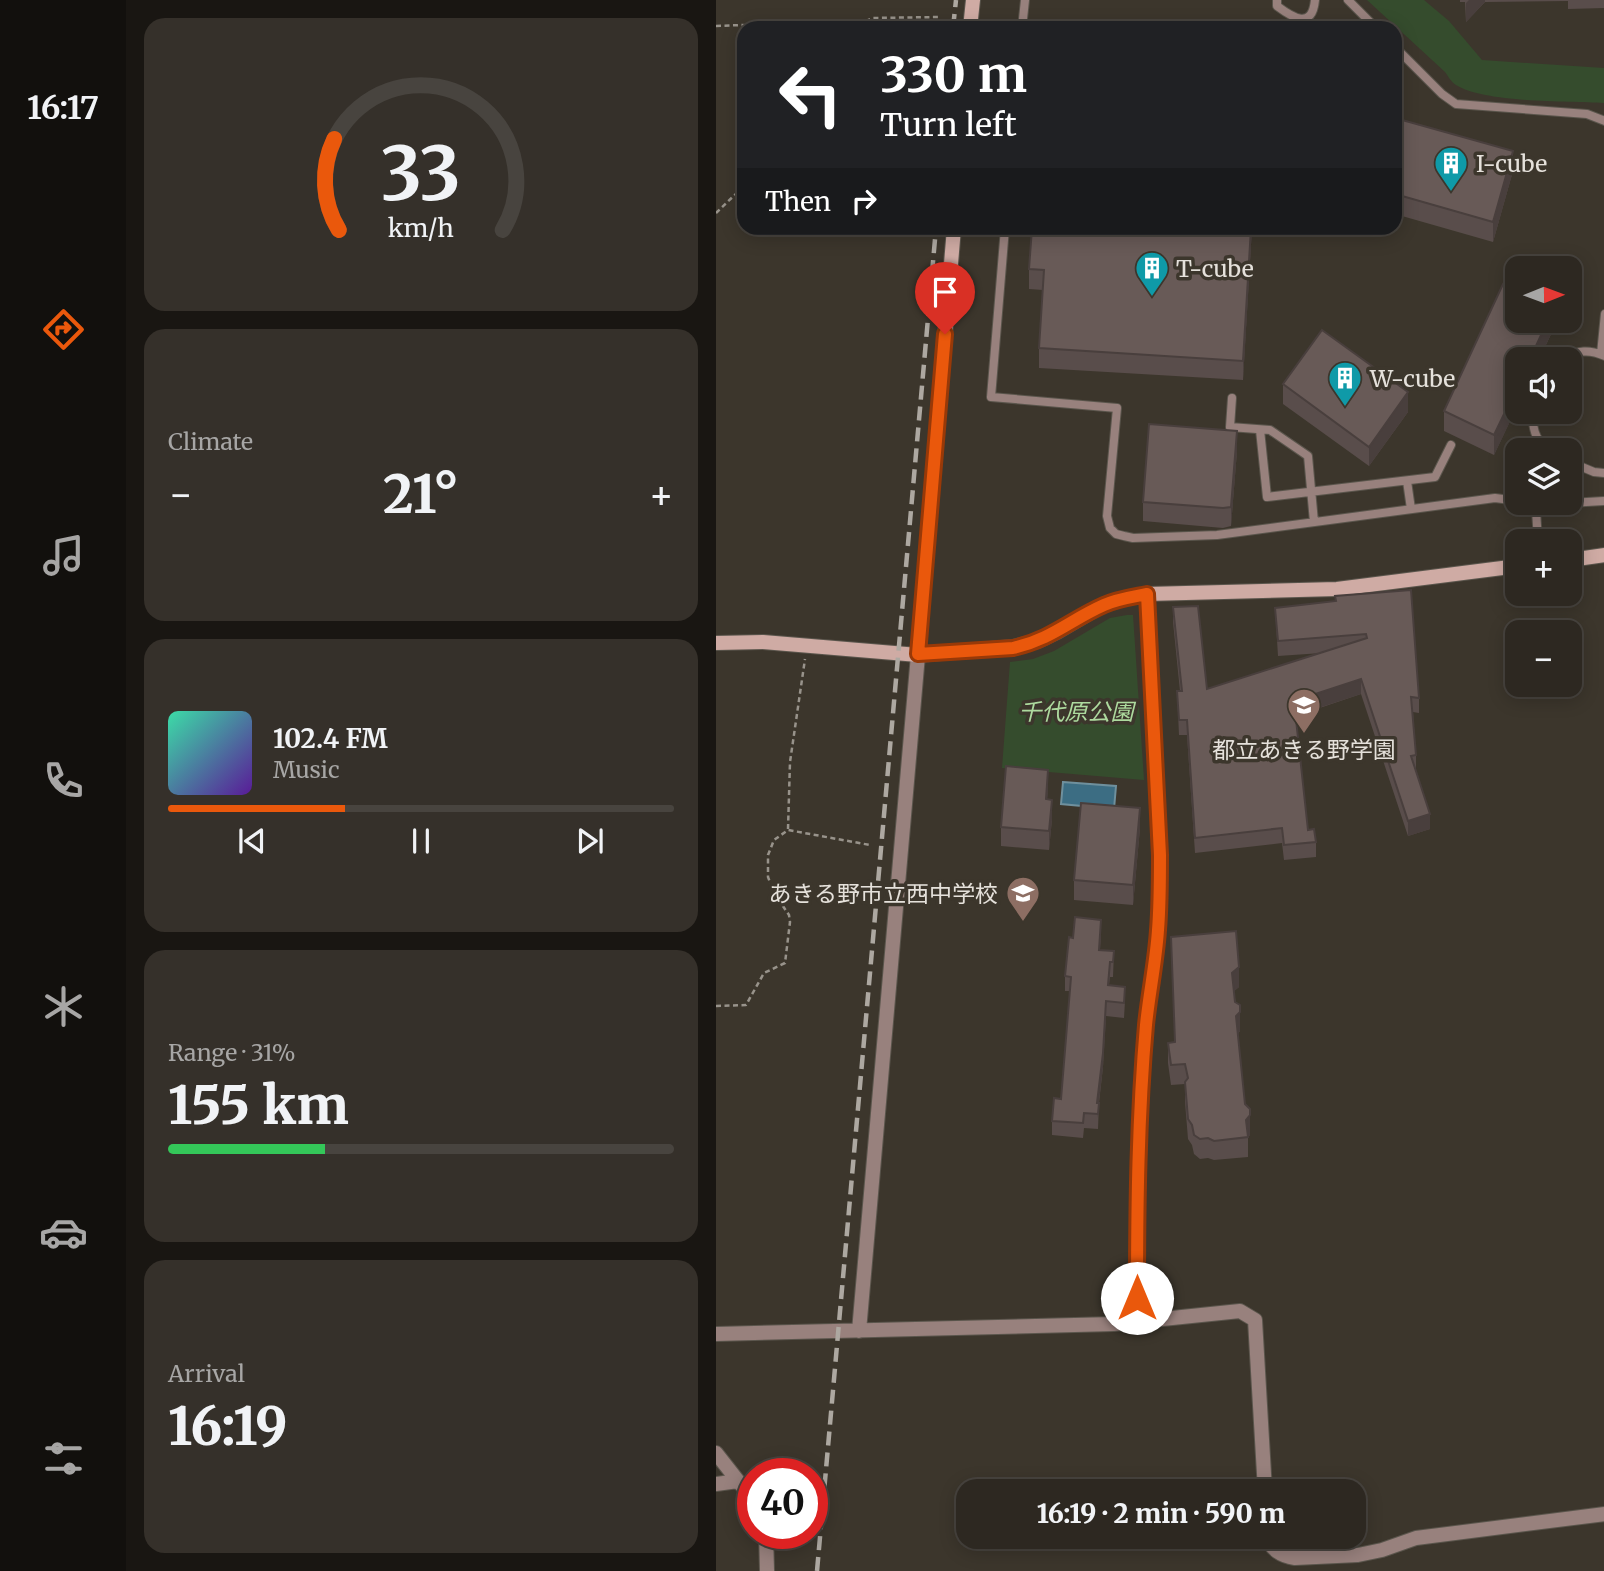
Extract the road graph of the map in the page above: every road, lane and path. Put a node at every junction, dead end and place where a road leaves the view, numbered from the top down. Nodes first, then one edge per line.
1 (973, 0) edge
2 (1025, 0) edge
3 (1277, 0) edge
4 (1315, 0) edge
5 (1348, 0) edge
6 (938, 17) dead end
7 (866, 21) edge
8 (971, 21) edge
9 (1023, 21) edge
10 (1369, 21) edge
11 (737, 25) edge
12 (716, 26) edge
13 (1402, 54) edge
14 (1604, 121) edge
15 (737, 193) edge
16 (716, 213) edge
17 (953, 235) edge
18 (1004, 235) edge
19 (1604, 314) edge
20 (1582, 352) edge
21 (1602, 355) edge
22 (1232, 398) dead end
23 (1260, 430) junction
24 (1451, 445) dead end
25 (1582, 467) edge
26 (1604, 473) edge
27 (1407, 481) junction
28 (1311, 492) junction
29 (1505, 499) edge
30 (1604, 501) edge
31 (1582, 502) edge
32 (1411, 509) junction
33 (1314, 522) junction
34 (1604, 555) edge
35 (1582, 558) edge
36 (1505, 568) edge
37 (1147, 594) junction
38 (716, 643) edge
39 (807, 645) junction
40 (918, 654) junction
41 (788, 830) junction
42 (870, 845) dead end
43 (716, 1006) edge
44 (1136, 1322) junction
45 (859, 1331) junction
46 (716, 1334) edge
47 (716, 1453) edge
48 (1264, 1479) edge
49 (737, 1480) edge
50 (737, 1481) edge
51 (716, 1484) edge
52 (1604, 1514) edge
53 (766, 1549) edge
54 (1275, 1549) edge
55 (767, 1571) edge

1 - 8 street
2 - 9 lane
3 - 4 lane
5 - 10 lane
6 - 7 path
11 - 12 path
13 - 14 lane
15 - 16 path
17 - 40 street
18 - 33 lane
19 - 21 lane
20 - 21 lane
22 - 23 lane
23 - 28 lane
23 - 28 lane
24 - 27 lane
25 - 26 lane
27 - 28 lane
27 - 32 lane
28 - 33 lane
29 - 32 lane
30 - 31 lane
32 - 33 lane
34 - 35 street
36 - 37 street
37 - 40 street
37 - 44 street
38 - 39 street
39 - 40 street
39 - 41 path
40 - 45 street
41 - 42 path
41 - 43 path
44 - 45 street
44 - 48 street
45 - 46 street
47 - 49 street
50 - 51 street
52 - 54 street
53 - 55 street

